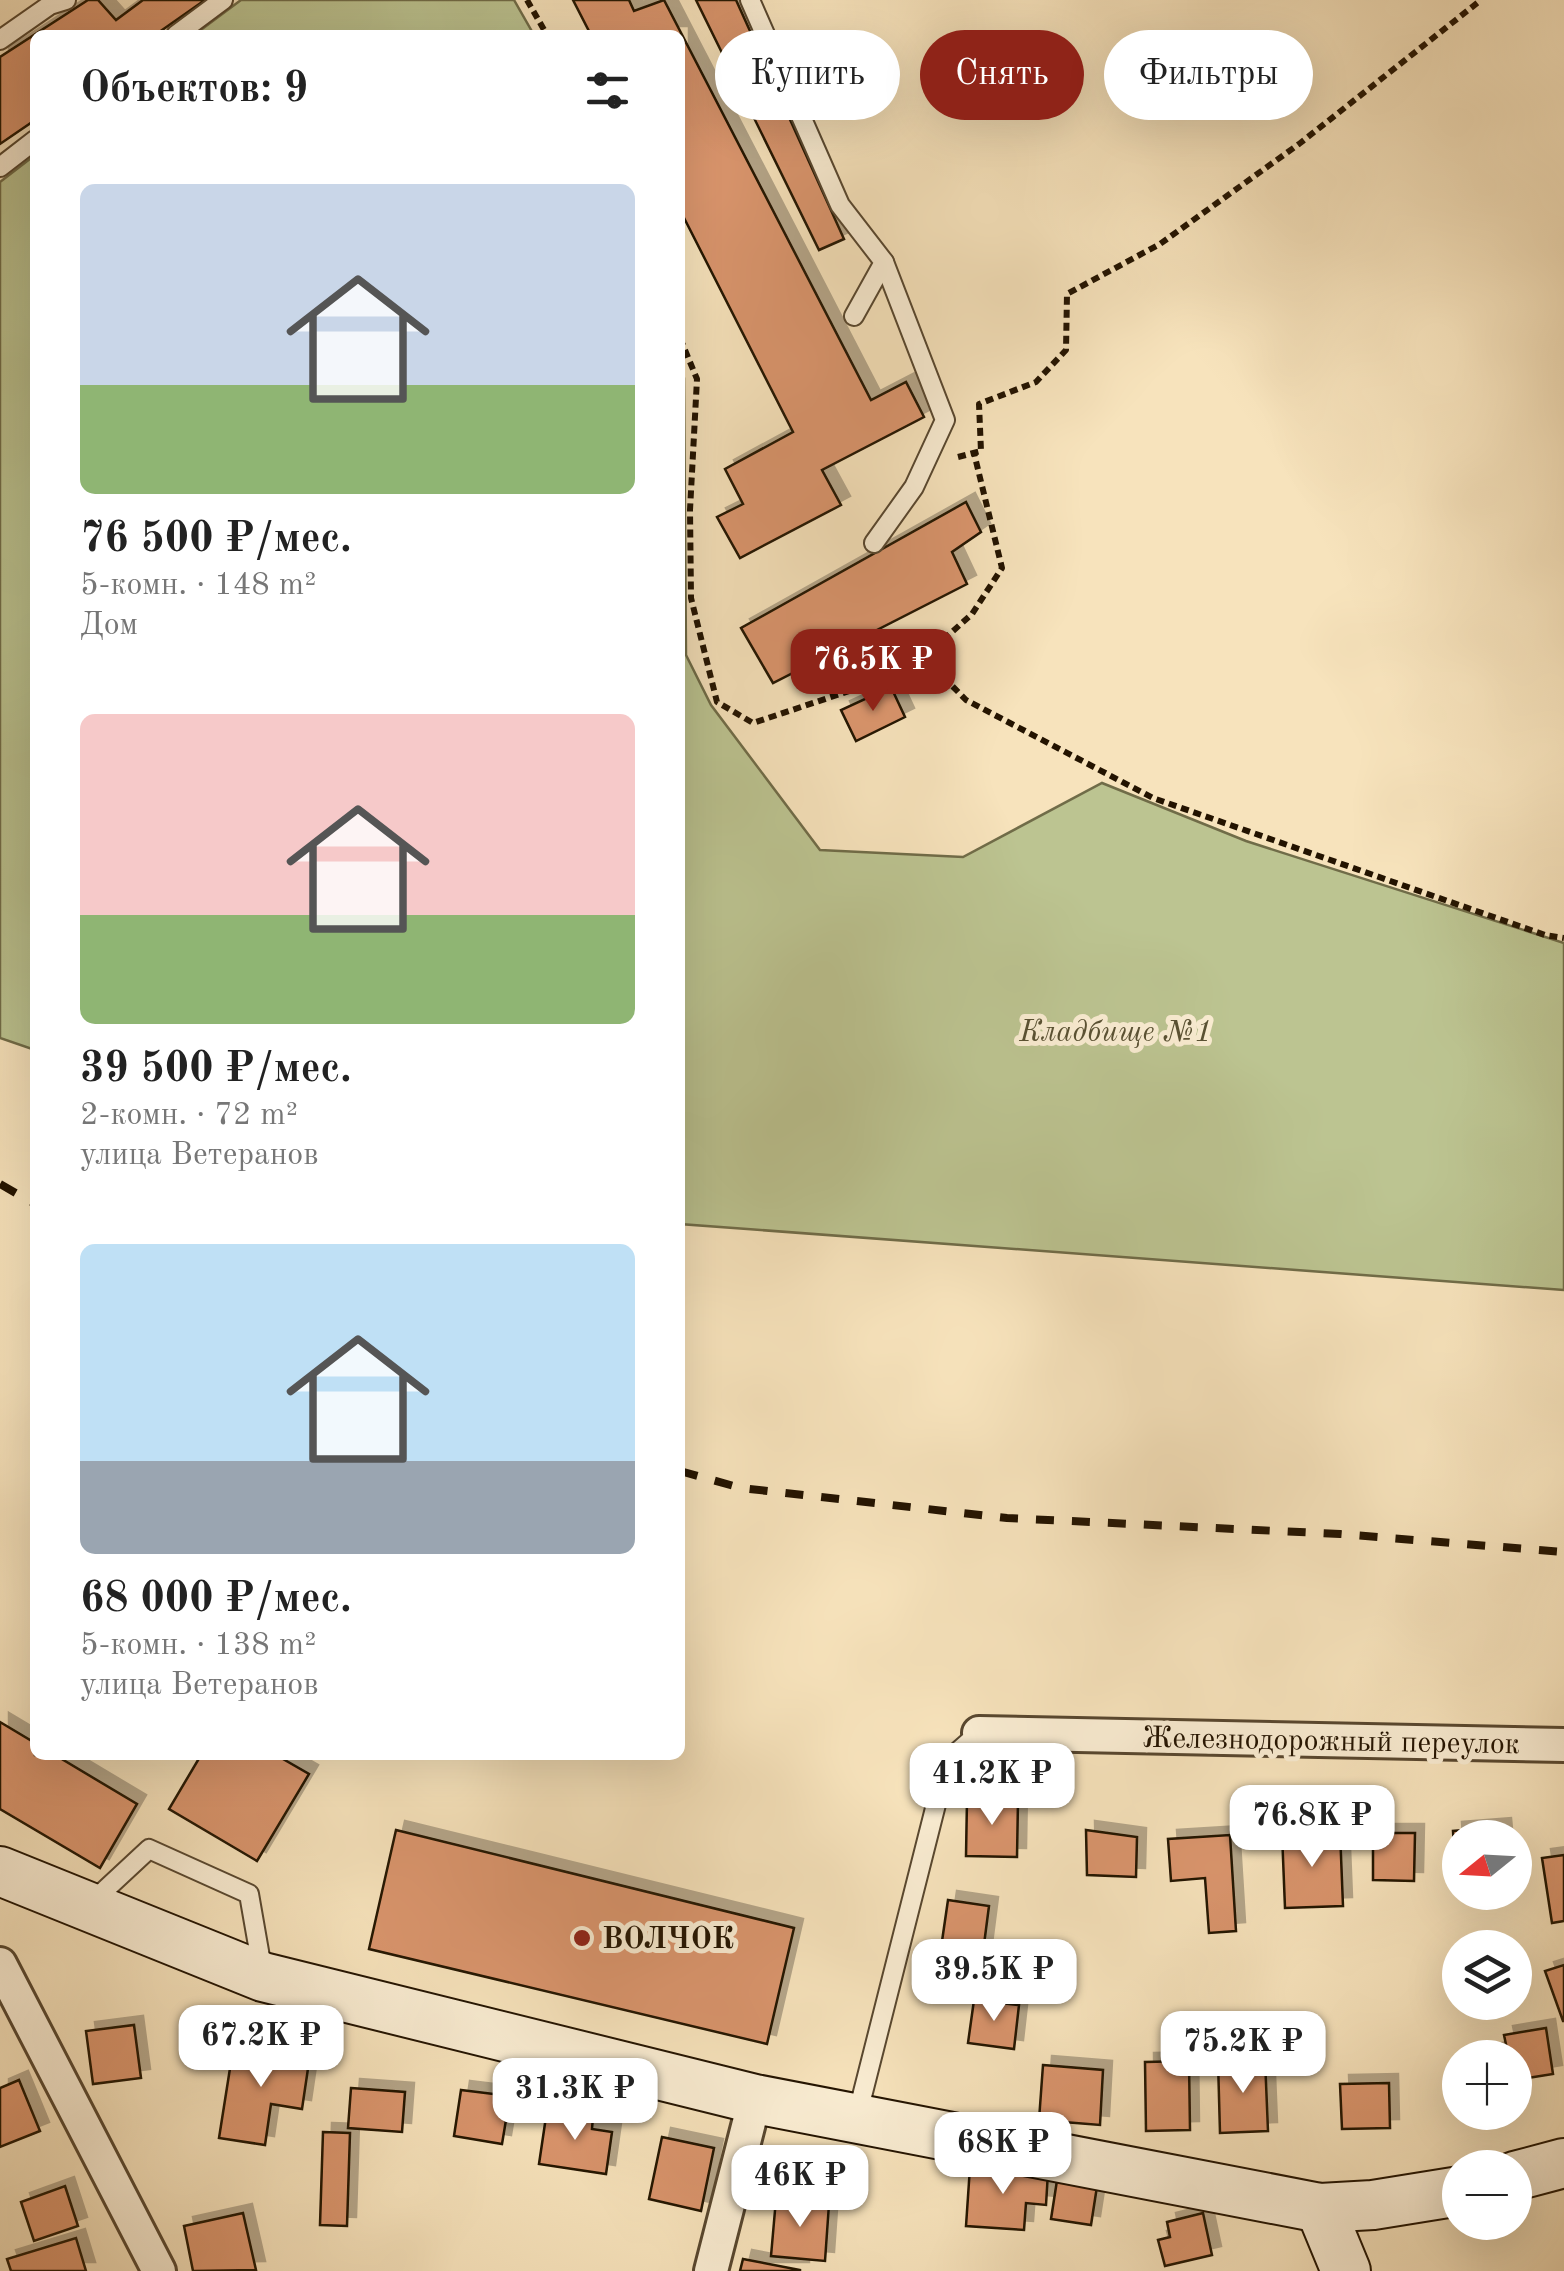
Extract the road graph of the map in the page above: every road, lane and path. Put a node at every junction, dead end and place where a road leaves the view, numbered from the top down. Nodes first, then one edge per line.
1 (66, 0) edge
2 (223, 0) edge
3 (527, 0) edge
4 (750, 0) edge
5 (1481, 0) edge
6 (183, 30) edge
7 (544, 30) edge
8 (0, 40) edge
9 (30, 144) edge
10 (0, 167) edge
11 (884, 262) junction
12 (854, 316) dead end
13 (685, 349) edge
14 (974, 453) junction
15 (923, 467) junction
16 (874, 544) dead end
17 (924, 657) junction
18 (1564, 938) edge
19 (979, 1733) joint
20 (1564, 1745) edge
21 (0, 1870) edge
22 (88, 1906) junction
23 (0, 1964) edge
24 (263, 1977) junction
25 (755, 2099) junction
26 (857, 2116) junction
27 (1564, 2162) edge
28 (1532, 2171) edge
29 (1442, 2194) edge
30 (1320, 2208) junction
31 (159, 2271) edge
32 (711, 2271) edge
33 (1346, 2271) edge

1 - 8 lane
2 - 6 lane
3 - 7 path
4 - 11 lane
5 - 14 path
9 - 10 lane
11 - 12 lane
11 - 15 lane
13 - 17 path
14 - 15 path
14 - 17 path
15 - 16 lane
17 - 18 path
19 - 20 street, Железнодорожный переулок
19 - 26 lane
21 - 22 street
22 - 24 street
22 - 24 lane
23 - 31 street
24 - 25 street
25 - 26 street
25 - 32 street
26 - 30 street
27 - 28 street
29 - 30 street
30 - 33 street

